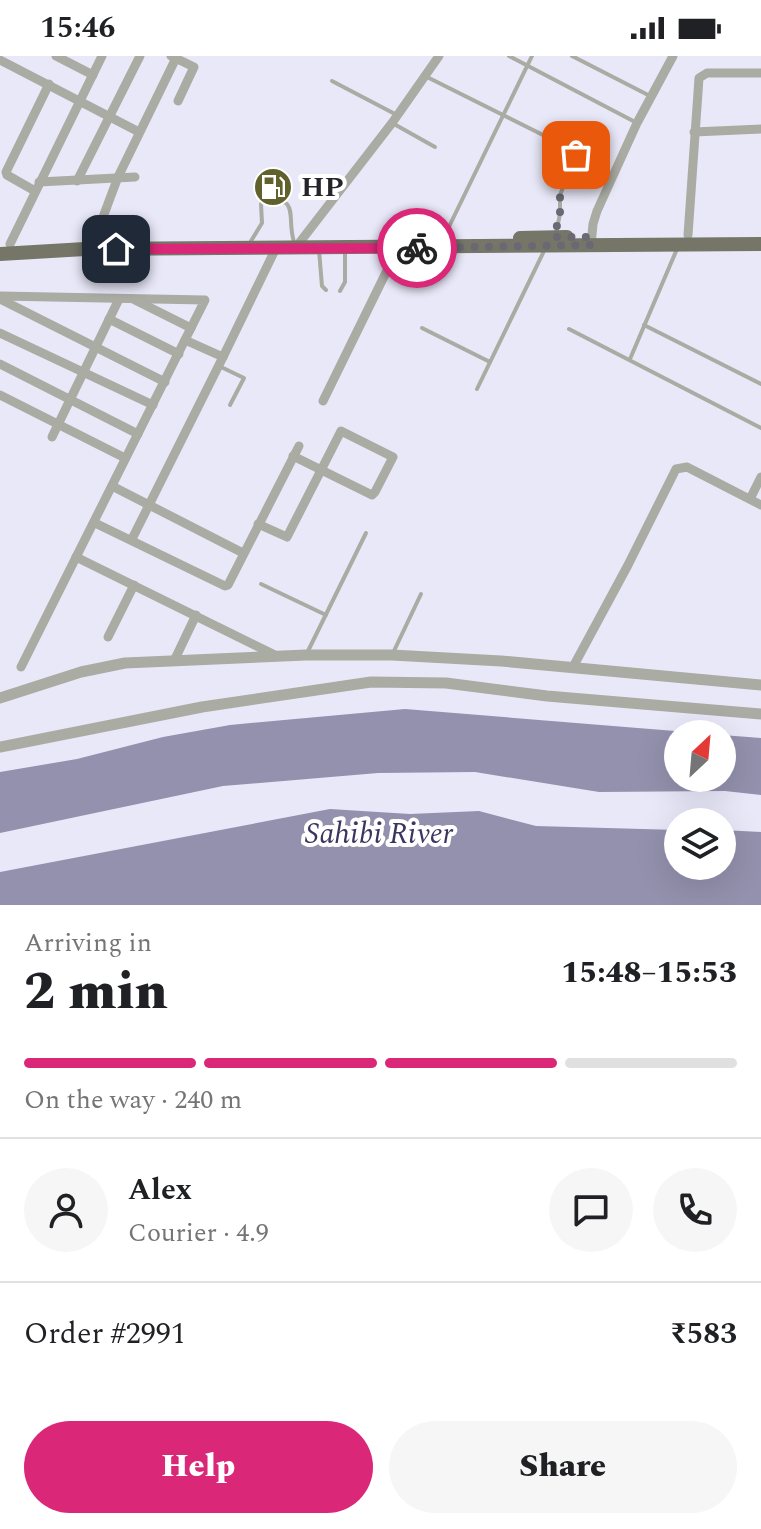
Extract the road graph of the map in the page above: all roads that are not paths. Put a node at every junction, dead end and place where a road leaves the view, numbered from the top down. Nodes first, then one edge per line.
1 (56, 56) edge
2 (102, 56) edge
3 (140, 56) edge
4 (439, 56) edge
5 (509, 56) edge
6 (532, 56) edge
7 (572, 56) edge
8 (673, 56) edge
9 (174, 57) edge
10 (0, 60) edge
11 (527, 65) junction
12 (761, 73) edge
13 (93, 75) junction
14 (425, 75) junction
15 (332, 81) dead end
16 (49, 84) junction
17 (652, 97) junction
18 (81, 101) junction
19 (178, 101) dead end
20 (110, 116) junction
21 (503, 117) junction
22 (394, 119) junction
23 (637, 123) junction
24 (761, 129) edge
25 (139, 132) junction
26 (694, 132) junction
27 (435, 147) dead end
28 (118, 177) junction
29 (135, 177) dead end
30 (77, 181) junction
31 (37, 186) junction
32 (761, 236) edge
33 (443, 239) junction
34 (684, 239) junction
35 (94, 241) junction
36 (251, 241) junction
37 (591, 241) junction
38 (550, 242) junction
39 (298, 244) junction
40 (761, 244) edge
41 (3, 247) edge
42 (33, 247) junction
43 (319, 248) junction
44 (345, 248) junction
45 (398, 248) junction
46 (275, 250) junction
47 (326, 290) dead end
48 (340, 291) dead end
49 (0, 298) edge
50 (119, 299) junction
51 (132, 299) junction
52 (109, 319) junction
53 (644, 325) junction
54 (191, 328) junction
55 (422, 328) dead end
56 (569, 329) dead end
57 (0, 333) edge
58 (185, 340) junction
59 (95, 346) junction
60 (179, 354) junction
61 (630, 359) junction
62 (221, 361) junction
63 (490, 362) junction
64 (0, 364) edge
65 (83, 372) junction
66 (165, 382) junction
67 (761, 384) edge
68 (477, 389) dead end
69 (0, 395) edge
70 (70, 399) junction
71 (323, 401) dead end
72 (153, 405) junction
73 (230, 405) dead end
74 (59, 424) junction
75 (760, 425) edge
76 (138, 434) junction
77 (52, 437) dead end
78 (299, 446) dead end
79 (293, 456) junction
80 (125, 458) junction
81 (322, 470) junction
82 (761, 477) edge
83 (112, 486) junction
84 (750, 499) junction
85 (148, 505) junction
86 (761, 505) edge
87 (95, 523) junction
88 (258, 524) junction
89 (366, 533) dead end
90 (132, 539) junction
91 (243, 553) junction
92 (76, 557) junction
93 (261, 584) dead end
94 (134, 585) junction
95 (421, 594) dead end
96 (196, 615) junction
97 (326, 615) junction
98 (108, 637) dead end
99 (306, 655) junction
100 (392, 655) junction
101 (280, 658) junction
102 (174, 661) junction
103 (21, 667) dead end
104 (573, 667) junction
105 (761, 685) edge
106 (0, 698) edge
107 (761, 714) edge
108 (0, 747) edge

1 - 13 street
2 - 13 street
3 - 20 street
4 - 14 street
5 - 11 lane
6 - 11 lane
7 - 17 lane
8 - 17 street
9 - 19 street
9 - 25 street
10 - 16 street
11 - 21 lane
11 - 23 lane
12 - 26 street
13 - 18 street
14 - 21 lane
14 - 22 street
15 - 22 lane
16 - 18 street
16 - 31 street
17 - 23 street
18 - 20 street
18 - 31 street
20 - 25 street
20 - 30 street
21 - 33 lane
21 - 38 lane
22 - 27 lane
22 - 39 street
23 - 37 street
24 - 26 street
25 - 28 street
26 - 34 street
28 - 29 street
28 - 30 street
28 - 35 street
30 - 31 street
31 - 41 street
32 - 34 main road
33 - 38 main road
33 - 39 main road
34 - 37 main road
34 - 40 main road
34 - 53 lane
35 - 36 main road
35 - 42 main road
36 - 39 main road
36 - 39 lane
37 - 38 main road
38 - 45 main road
38 - 63 lane
39 - 43 main road
39 - 46 main road
41 - 42 main road
42 - 46 main road
43 - 44 main road
43 - 47 lane
44 - 45 main road
44 - 48 lane
45 - 71 street
46 - 62 street
49 - 50 street
49 - 59 street
50 - 51 street
50 - 52 street
51 - 54 street
51 - 54 street
52 - 59 street
52 - 60 street
53 - 61 lane
53 - 67 lane
54 - 58 street
55 - 63 lane
56 - 61 lane
57 - 65 street
58 - 60 street
58 - 62 street
59 - 65 street
59 - 66 street
60 - 66 street
61 - 75 lane
62 - 73 lane
62 - 85 street
63 - 68 lane
64 - 70 street
65 - 70 street
65 - 72 street
66 - 72 street
69 - 74 street
70 - 74 street
70 - 76 street
72 - 76 street
74 - 77 street
74 - 80 street
76 - 80 street
78 - 79 street
79 - 81 street
79 - 88 street
80 - 83 street
81 - 81 street
81 - 88 street
82 - 84 street
83 - 85 street
83 - 87 street
84 - 86 street
84 - 104 street
85 - 90 street
85 - 91 street
87 - 90 street
87 - 92 street
88 - 91 street
89 - 97 lane
90 - 91 street
92 - 94 street
92 - 103 street
93 - 97 lane
94 - 96 street
94 - 98 street
95 - 100 lane
96 - 101 street
96 - 102 street
97 - 99 lane
99 - 100 street
99 - 101 street
100 - 104 street
101 - 102 street
102 - 106 street
104 - 105 street
107 - 108 street

